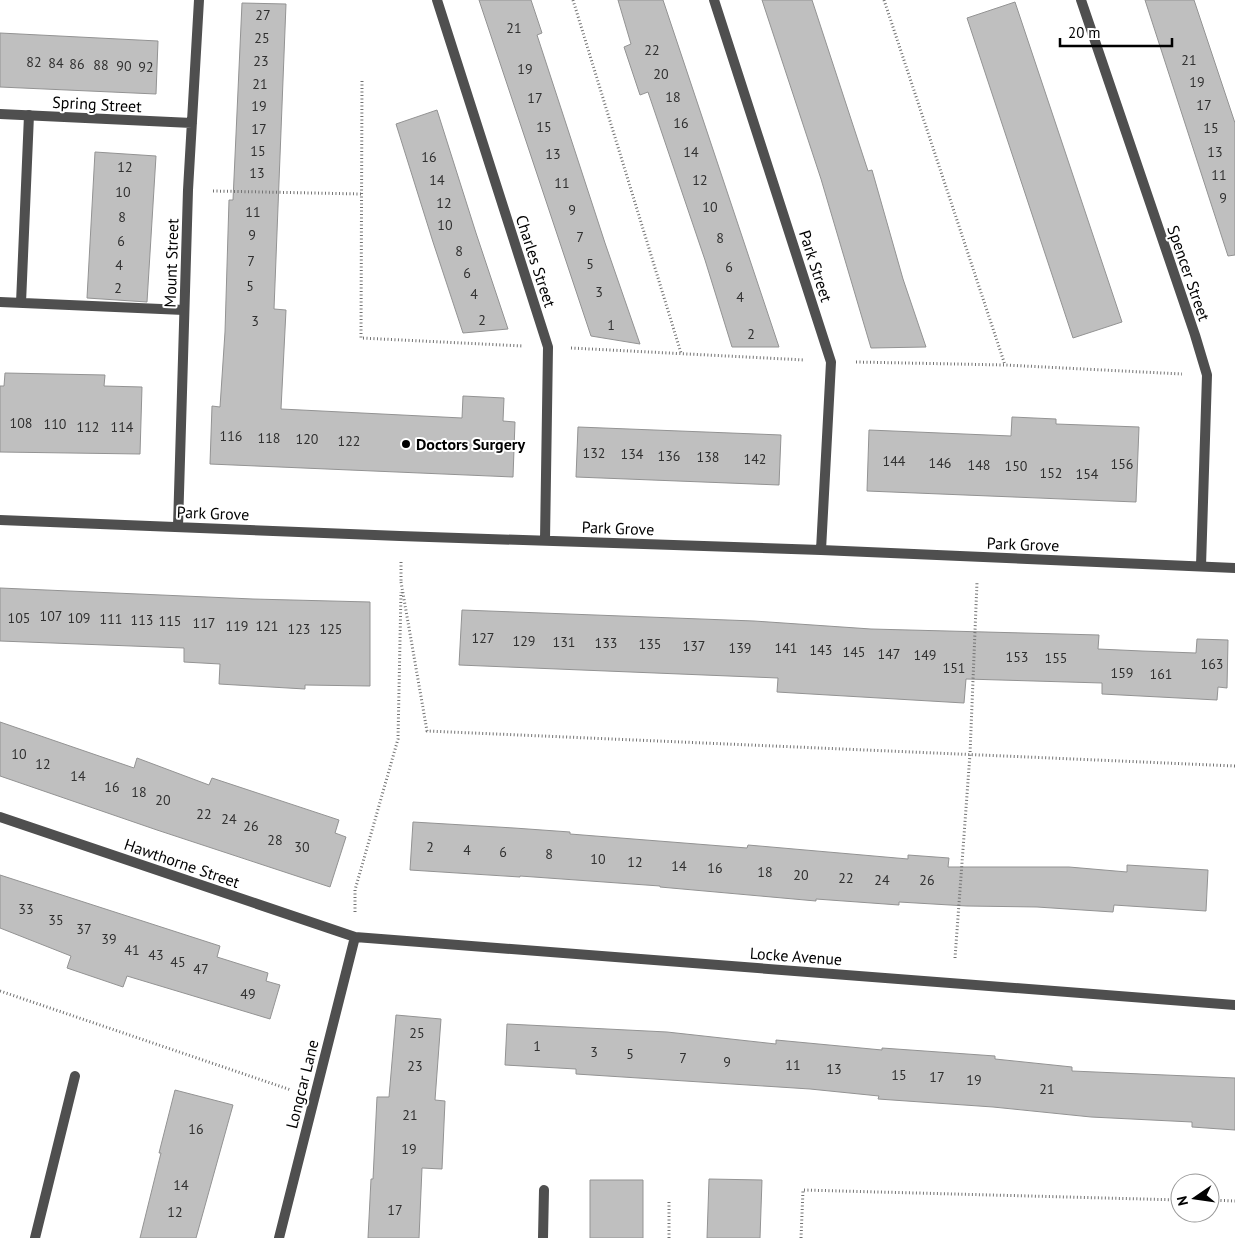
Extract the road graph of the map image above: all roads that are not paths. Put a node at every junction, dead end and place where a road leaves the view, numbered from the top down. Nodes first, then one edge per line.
1 (199, 0) edge
2 (437, 0) edge
3 (714, 0) edge
4 (1081, 0) edge
5 (0, 114) edge
6 (29, 115) junction
7 (192, 124) junction
8 (0, 302) edge
9 (21, 303) junction
10 (184, 310) junction
11 (0, 520) edge
12 (178, 526) junction
13 (545, 540) junction
14 (821, 550) junction
15 (1201, 566) junction
16 (1235, 568) edge
17 (0, 817) edge
18 (354, 937) junction
19 (1235, 1005) edge
20 (74, 1076) dead end
21 (544, 1190) dead end
22 (35, 1238) edge
23 (279, 1238) edge
24 (543, 1238) edge

1 - 7 street, Mount Street
2 - 13 street, Charles Street
3 - 14 street, Park Street
4 - 15 street, Spencer Street
5 - 6 street, Spring Street
6 - 7 street, Spring Street
6 - 9 street
7 - 10 street, Mount Street
8 - 9 street
9 - 10 street
10 - 12 street, Mount Street
11 - 12 street, Park Grove
12 - 13 street, Park Grove
13 - 14 street, Park Grove
14 - 15 street, Park Grove
15 - 16 street, Park Grove
17 - 18 street, Hawthorne Street
18 - 19 street, Locke Avenue
18 - 23 street, Longcar Lane
20 - 22 street
21 - 24 street

